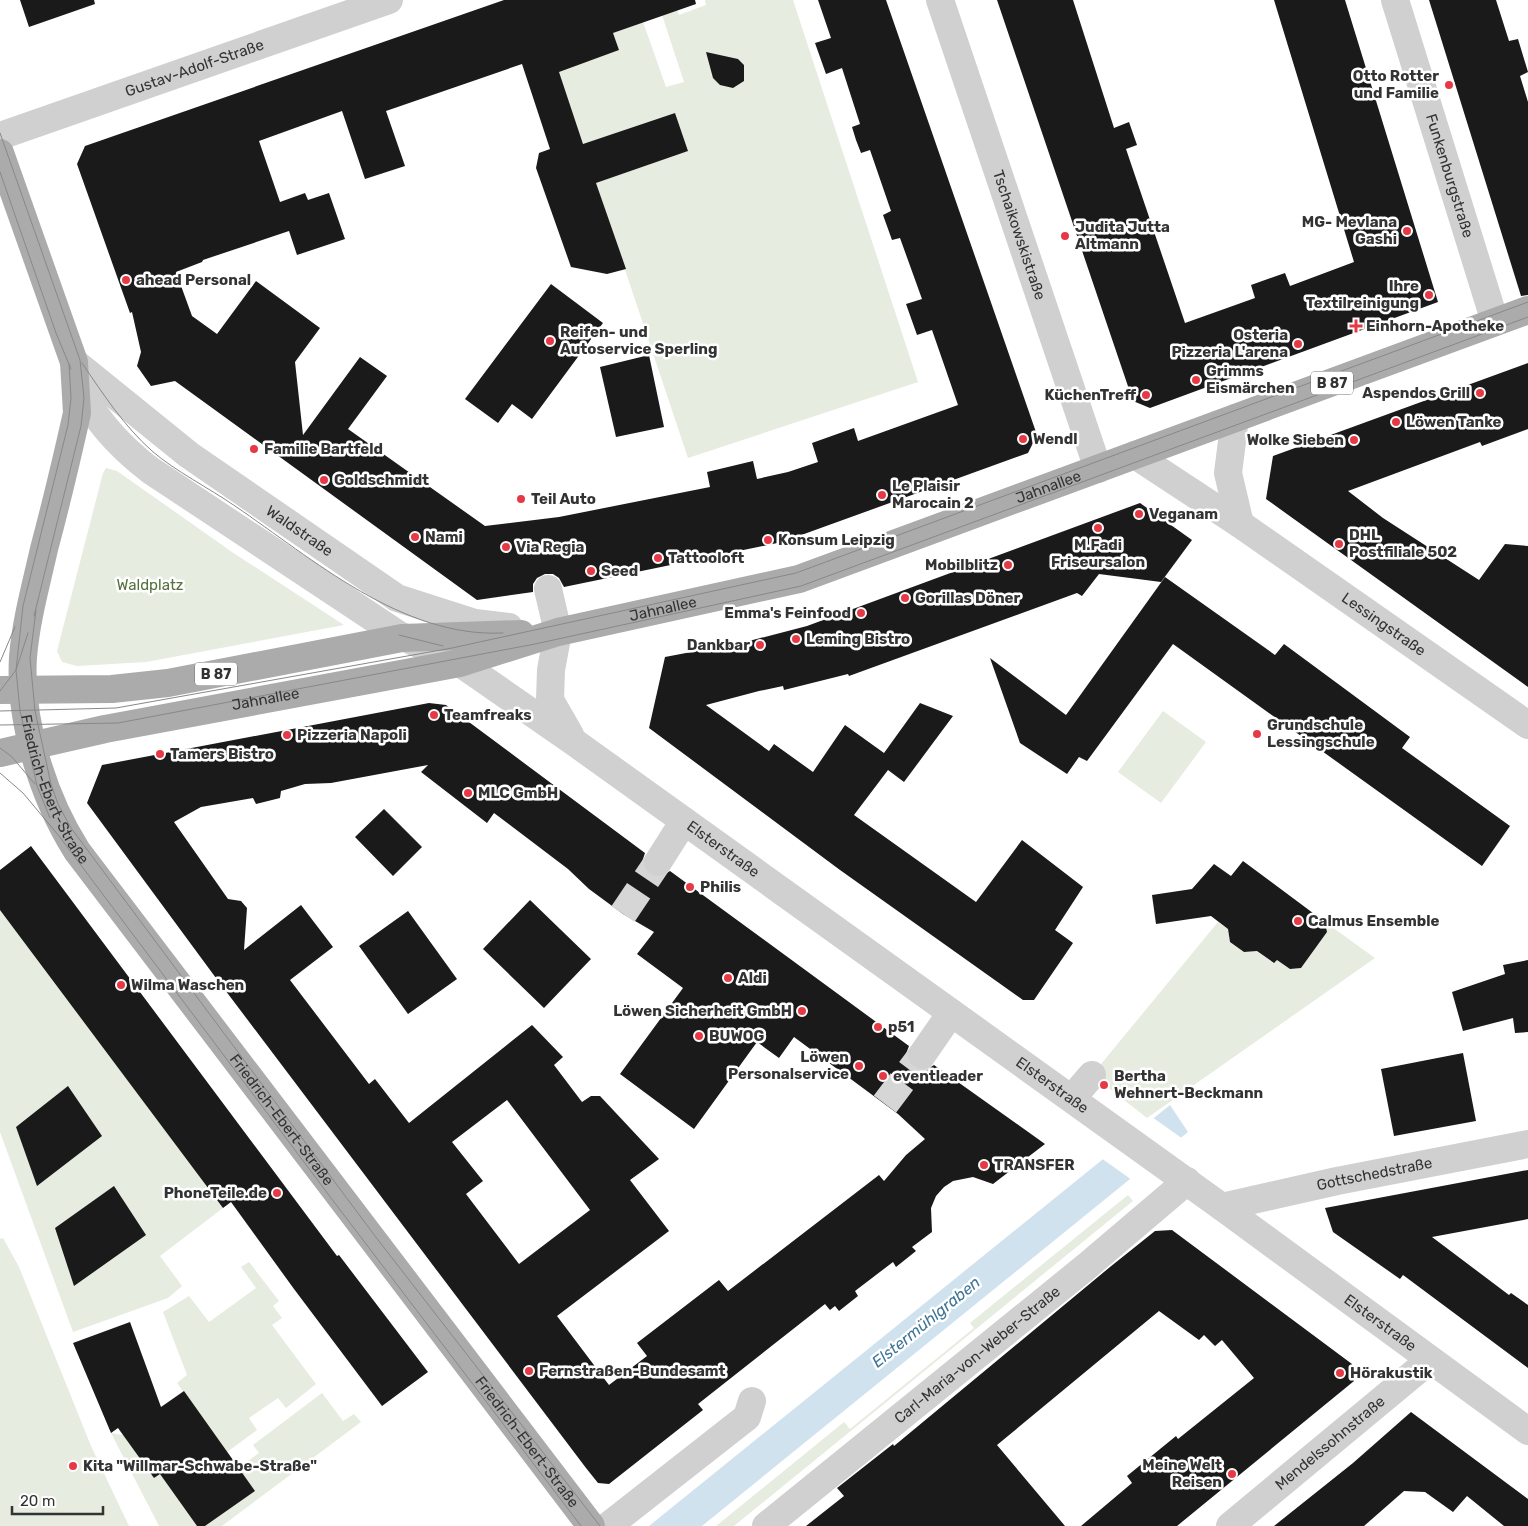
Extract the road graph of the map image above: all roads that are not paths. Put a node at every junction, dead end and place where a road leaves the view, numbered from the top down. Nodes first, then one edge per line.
1 (389, 0) edge
2 (940, 0) edge
3 (1395, 0) edge
4 (0, 136) edge
5 (0, 154) edge
6 (1528, 310) edge
7 (1495, 322) junction
8 (75, 371) junction
9 (1235, 418) junction
10 (1135, 455) junction
11 (1098, 469) junction
12 (1240, 524) junction
13 (548, 589) dead end
14 (558, 632) junction
15 (403, 636) junction
16 (460, 662) junction
17 (12, 690) edge
18 (1528, 725) edge
19 (574, 742) junction
20 (33, 744) junction
21 (0, 753) edge
22 (684, 821) junction
23 (658, 862) tunnel mouth
24 (951, 1013) junction
25 (922, 1056) tunnel mouth
26 (1092, 1075) dead end
27 (1072, 1098) junction
28 (1528, 1144) edge
29 (1187, 1181) junction
30 (1222, 1206) junction
31 (1430, 1360) junction
32 (752, 1402) dead end
33 (1528, 1431) edge
34 (591, 1526) edge
35 (608, 1526) edge
36 (766, 1526) edge
37 (1230, 1526) edge

1 - 4 street, Gustav-Adolf-Straße
2 - 11 street, Tschaikowskistraße
3 - 7 street, Funkenburgstraße
5 - 8 main road
6 - 7 main road, Jahnallee / B 87
7 - 9 main road, Jahnallee / B 87
8 - 14 street, Waldstraße
8 - 15 street
8 - 17 main road
9 - 10 main road, Jahnallee / B 87
9 - 12 street
10 - 11 main road, Jahnallee / B 87
10 - 12 street, Lessingstraße
11 - 14 main road, Jahnallee / B 87
12 - 18 street, Lessingstraße
13 - 14 street
14 - 15 main road, Jahnallee / B 87
14 - 16 main road, Jahnallee / B 87
14 - 19 street, Elsterstraße
15 - 16 street
15 - 17 main road, Jahnallee / B 87
16 - 19 street, Elsterstraße
16 - 20 main road, Jahnallee / B 87
17 - 20 main road, Friedrich-Ebert-Straße
19 - 22 street, Elsterstraße
20 - 21 main road, Jahnallee / B 87
20 - 34 main road, Friedrich-Ebert-Straße
22 - 23 street
22 - 24 street, Elsterstraße
24 - 25 street
24 - 27 street, Elsterstraße
26 - 27 street
27 - 29 street, Elsterstraße
28 - 30 street, Gottschedstraße
29 - 30 street, Elsterstraße
29 - 36 street, Carl-Maria-von-Weber-Straße
30 - 31 street, Elsterstraße
31 - 33 street, Elsterstraße
31 - 37 street, Mendelssohnstraße
32 - 35 street

